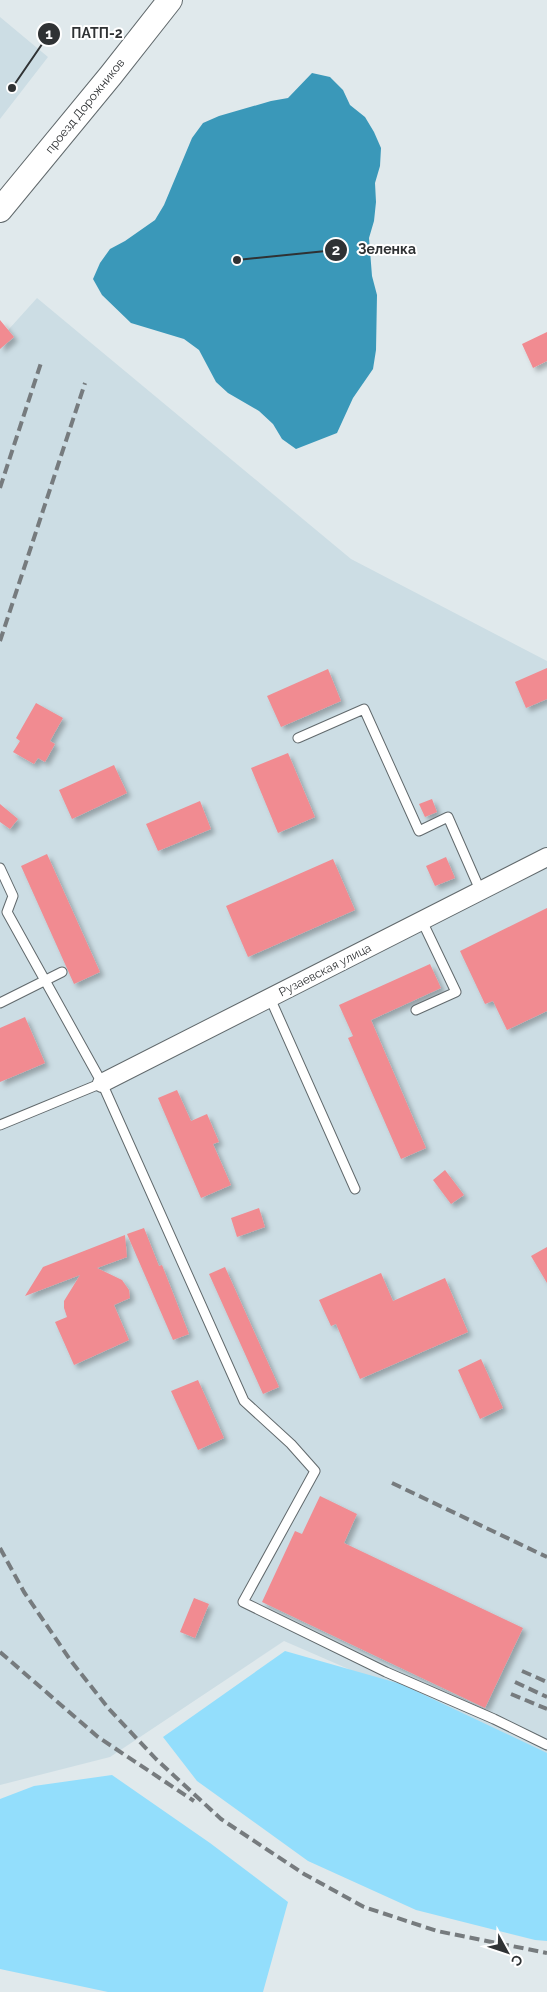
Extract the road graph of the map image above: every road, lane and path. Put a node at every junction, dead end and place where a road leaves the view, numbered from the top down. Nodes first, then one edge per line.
1 (170, 0) edge
2 (0, 210) edge
3 (298, 738) dead end
4 (547, 858) edge
5 (0, 868) edge
6 (480, 890) junction
7 (422, 920) junction
8 (62, 972) dead end
9 (46, 980) junction
10 (270, 998) junction
11 (0, 1003) edge
12 (416, 1010) dead end
13 (102, 1083) junction
14 (0, 1125) edge
15 (355, 1188) dead end
16 (547, 1745) edge

1 - 2 main road, проезд Дорожников
3 - 6 lane
4 - 6 street, Рузаевская улица
5 - 9 lane
6 - 7 street, Рузаевская улица
7 - 10 street, Рузаевская улица
7 - 12 lane
8 - 9 lane
9 - 11 lane
9 - 13 lane
10 - 13 street, Рузаевская улица
10 - 15 lane
13 - 14 lane
13 - 16 lane

